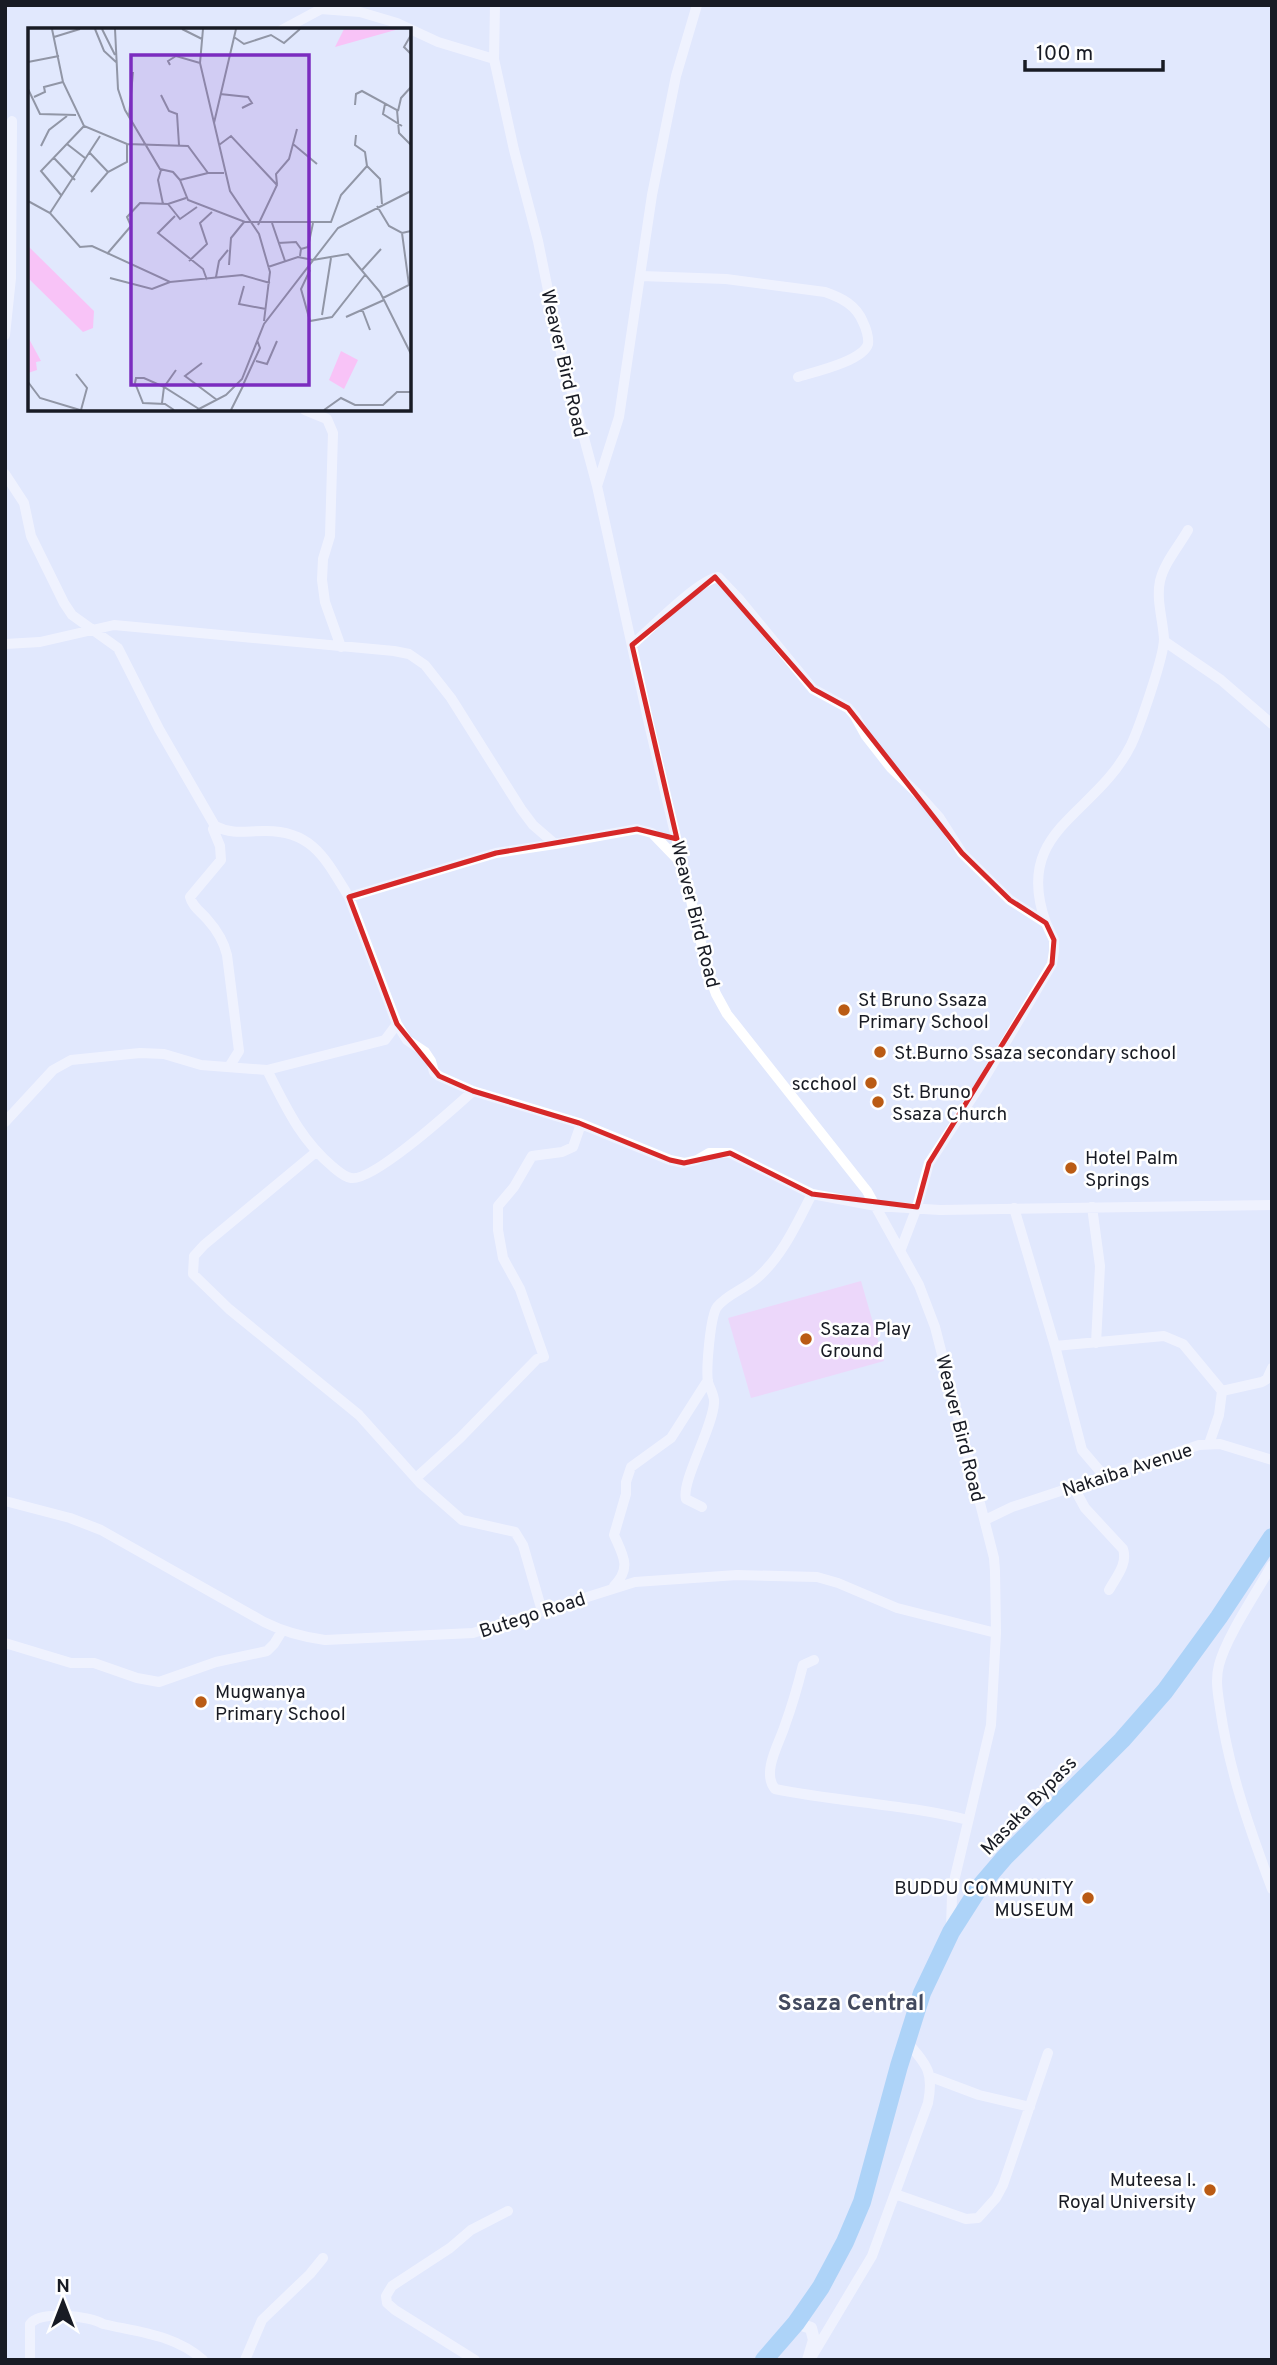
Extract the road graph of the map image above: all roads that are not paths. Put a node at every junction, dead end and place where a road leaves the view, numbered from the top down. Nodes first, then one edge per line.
1 (495, 5) edge
2 (697, 5) edge
3 (286, 28) edge
4 (408, 28) edge
5 (411, 29) edge
6 (494, 59) junction
7 (12, 121) dead end
8 (641, 276) junction
9 (5, 335) edge
10 (798, 377) dead end
11 (307, 411) edge
12 (5, 474) edge
13 (597, 486) junction
14 (1188, 530) dead end
15 (90, 630) junction
16 (1164, 641) junction
17 (5, 644) edge
18 (632, 645) junction
19 (341, 647) junction
20 (1272, 724) edge
21 (215, 826) junction
22 (555, 844) junction
23 (684, 866) junction
24 (349, 897) junction
25 (1046, 923) junction
26 (397, 1024) junction
27 (385, 1040) junction
28 (407, 1040) junction
29 (239, 1051) junction
30 (229, 1067) junction
31 (251, 1069) junction
32 (267, 1070) junction
33 (473, 1091) junction
34 (5, 1122) edge
35 (581, 1124) junction
36 (316, 1152) junction
37 (812, 1194) junction
38 (1272, 1205) edge
39 (876, 1206) junction
40 (918, 1207) junction
41 (1093, 1207) junction
42 (1014, 1208) junction
43 (901, 1249) junction
44 (1096, 1343) junction
45 (1055, 1346) junction
46 (1272, 1368) edge
47 (708, 1380) junction
48 (1222, 1391) junction
49 (1209, 1444) junction
50 (1272, 1460) edge
51 (1105, 1476) junction
52 (416, 1478) junction
53 (1073, 1486) junction
54 (5, 1502) edge
55 (702, 1507) dead end
56 (985, 1520) junction
57 (1271, 1540) edge
58 (1272, 1565) edge
59 (612, 1588) junction
60 (1109, 1590) dead end
61 (542, 1611) junction
62 (282, 1631) junction
63 (996, 1633) junction
64 (5, 1643) edge
65 (814, 1660) dead end
66 (968, 1821) junction
67 (1272, 1889) edge
68 (951, 1932) junction
69 (907, 2042) junction
70 (1048, 2053) dead end
71 (931, 2077) junction
72 (1030, 2107) junction
73 (895, 2194) junction
74 (508, 2211) dead end
75 (323, 2258) dead end
76 (796, 2323) junction
77 (30, 2360) edge
78 (203, 2360) edge
79 (245, 2360) edge
80 (475, 2360) edge
81 (764, 2360) edge
82 (809, 2360) edge

1 - 6 street, Weaver Bird Road
2 - 8 street
3 - 4 street
5 - 6 street
6 - 13 street, Weaver Bird Road
7 - 9 street
8 - 10 street
8 - 13 street
11 - 19 street
12 - 15 street
13 - 18 street, Weaver Bird Road
14 - 16 street
15 - 17 street
15 - 19 street
15 - 21 street
16 - 20 street
16 - 25 street
18 - 23 street, Weaver Bird Road
18 - 25 street
19 - 22 street
21 - 24 street
21 - 29 street
22 - 23 street
22 - 24 street
23 - 39 street, Weaver Bird Road
24 - 26 street
25 - 40 street
26 - 27 street
26 - 28 street
27 - 28 street
27 - 32 street
28 - 33 street
29 - 30 street
29 - 31 street
30 - 31 street
30 - 34 street
31 - 32 street
32 - 36 street
33 - 35 street
33 - 36 street
35 - 37 street
35 - 52 street
36 - 52 street
37 - 39 street
37 - 47 street
38 - 41 street
39 - 40 street
39 - 43 street, Weaver Bird Road
40 - 42 street
40 - 43 street
41 - 42 street
41 - 44 street
42 - 45 street
43 - 56 street, Weaver Bird Road
44 - 45 street
44 - 48 street
45 - 51 street
46 - 48 street
47 - 55 street
47 - 59 street
48 - 49 street
49 - 50 street, Nakaiba Avenue
49 - 51 street, Nakaiba Avenue
51 - 53 street, Nakaiba Avenue
52 - 61 street
53 - 56 street, Nakaiba Avenue
53 - 60 street
54 - 62 street, Butego Road
56 - 63 street, Weaver Bird Road
57 - 68 highway, Masaka Bypass
58 - 67 street
59 - 61 street, Butego Road
59 - 63 street, Butego Road
61 - 62 street, Butego Road
62 - 64 street
63 - 66 street, Weaver Bird Road
65 - 66 street
66 - 68 street, Weaver Bird Road
68 - 69 highway, Masaka Bypass
69 - 71 street
69 - 76 highway, Masaka Bypass
70 - 72 street
71 - 72 street
71 - 73 street
72 - 73 street
73 - 82 street
74 - 80 street
75 - 79 street
76 - 81 highway, Masaka Bypass
76 - 82 street
77 - 78 street

